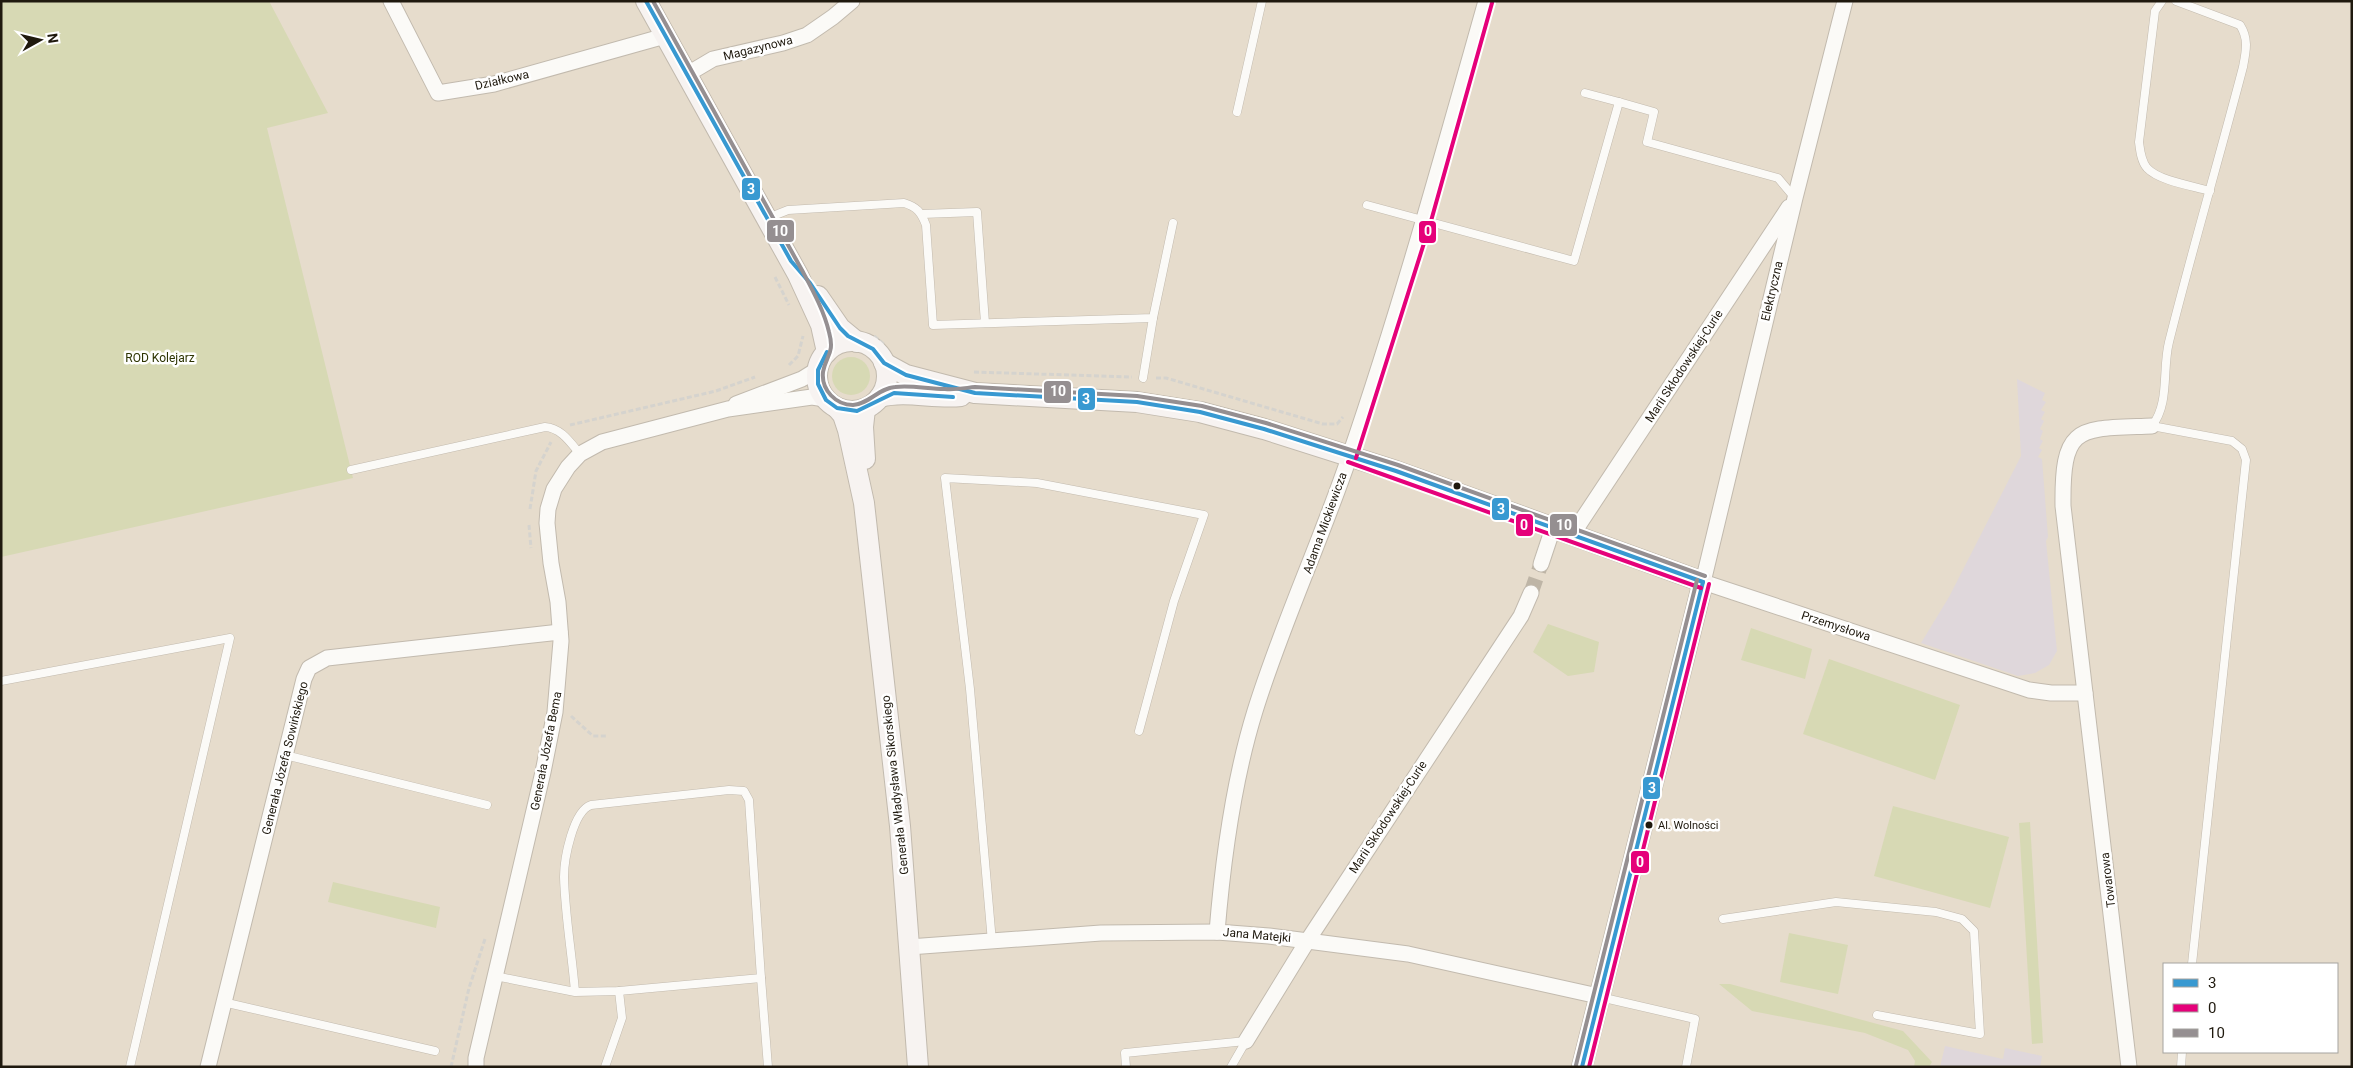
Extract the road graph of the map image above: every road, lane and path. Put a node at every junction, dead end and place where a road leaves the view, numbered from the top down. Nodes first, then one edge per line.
1 (391, 1) edge
2 (646, 1) edge
3 (852, 1) edge
4 (1262, 1) edge
5 (1486, 1) edge
6 (1845, 1) edge
7 (2162, 1) edge
8 (2176, 1) edge
9 (665, 36) junction
10 (686, 74) junction
11 (1585, 93) dead end
12 (1619, 102) junction
13 (1237, 112) dead end
14 (2210, 191) junction
15 (1795, 198) junction
16 (1367, 205) dead end
17 (922, 214) junction
18 (766, 219) junction
19 (1425, 219) junction
20 (1173, 224) dead end
21 (790, 261) junction
22 (1153, 318) junction
23 (985, 323) junction
24 (820, 325) junction
25 (862, 337) junction
26 (887, 356) junction
27 (822, 361) junction
28 (780, 368) dead end
29 (762, 374) dead end
30 (1142, 378) dead end
31 (975, 393) junction
32 (872, 403) junction
33 (831, 404) junction
34 (728, 409) junction
35 (2152, 426) junction
36 (560, 431) junction
37 (580, 454) junction
38 (1350, 456) junction
39 (351, 470) dead end
40 (864, 503) junction
41 (529, 512) dead end
42 (529, 520) dead end
43 (1553, 528) junction
44 (1572, 535) junction
45 (532, 554) dead end
46 (1541, 564) tunnel mouth
47 (1703, 582) junction
48 (1531, 593) tunnel mouth
49 (560, 632) junction
50 (1, 681) edge
51 (2086, 693) junction
52 (1139, 731) dead end
53 (285, 755) junction
54 (487, 805) dead end
55 (1723, 919) dead end
56 (1217, 932) junction
57 (485, 938) dead end
58 (1308, 940) junction
59 (992, 942) junction
60 (910, 947) junction
61 (2192, 963) edge
62 (495, 976) junction
63 (761, 978) junction
64 (620, 991) junction
65 (576, 992) junction
66 (1598, 996) junction
67 (224, 1002) junction
68 (1877, 1014) dead end
69 (1246, 1041) junction
70 (435, 1051) dead end
71 (2182, 1053) edge
72 (474, 1064) edge
73 (130, 1067) edge
74 (208, 1067) edge
75 (451, 1067) edge
76 (605, 1067) edge
77 (768, 1067) edge
78 (918, 1067) edge
79 (1126, 1067) edge
80 (1232, 1067) edge
81 (1582, 1067) edge
82 (1686, 1067) edge
83 (2129, 1067) edge
84 (2181, 1067) edge

1 - 9 street, Działkowa
2 - 9 street
3 - 10 street, Magazynowa
4 - 13 lane
5 - 19 street, Adama Mickiewicza
6 - 15 street, Elektryczna
7 - 14 lane
8 - 14 lane
9 - 10 street
10 - 18 street
11 - 12 lane
12 - 15 lane
12 - 19 lane
14 - 35 lane
15 - 44 street, Marii Skłodowskiej-Curie
15 - 47 street, Elektryczna
16 - 19 lane
17 - 18 lane
17 - 23 lane
17 - 23 lane
18 - 21 street
19 - 38 street, Adama Mickiewicza
20 - 22 lane
21 - 24 street
21 - 25 street
22 - 23 lane
22 - 30 lane
24 - 27 street
24 - 28 path
25 - 26 street
25 - 26 path
25 - 27 street
26 - 31 street, Przemysłowa
26 - 32 street
27 - 33 street
27 - 34 street, Generała Józefa Bema
29 - 36 path
31 - 32 street, Przemysłowa
31 - 38 street, Przemysłowa
32 - 33 street
32 - 40 street, Generała Władysława Sikorskiego
33 - 34 street, Generała Józefa Bema
33 - 40 street, Generała Władysława Sikorskiego
34 - 37 street, Generała Józefa Bema
35 - 51 street
35 - 61 lane
36 - 37 lane
36 - 39 lane
36 - 41 path
37 - 49 street, Generała Józefa Bema
38 - 43 street, Przemysłowa
38 - 56 street, Adama Mickiewicza
40 - 60 street, Generała Władysława Sikorskiego
42 - 45 path
43 - 44 street, Przemysłowa
43 - 46 street
44 - 47 street, Przemysłowa
47 - 51 street, Przemysłowa
47 - 66 street
48 - 58 street, Marii Skłodowskiej-Curie
49 - 53 street, Generała Józefa Sowińskiego
49 - 62 street, Generała Józefa Bema
50 - 73 lane
51 - 83 street, Towarowa
52 - 59 lane
53 - 54 lane
53 - 67 street, Generała Józefa Sowińskiego
55 - 68 lane
56 - 58 street, Jana Matejki
56 - 59 street, Jana Matejki
57 - 75 path
58 - 66 street, Jana Matejki
58 - 69 street, Marii Skłodowskiej-Curie
59 - 60 street, Jana Matejki
60 - 78 street, Generała Władysława Sikorskiego
62 - 65 lane
62 - 72 street, Generała Józefa Bema
63 - 64 lane
63 - 65 lane
63 - 77 lane
64 - 65 lane
64 - 76 lane
66 - 81 street
66 - 82 lane
67 - 70 lane
67 - 74 street, Generała Józefa Sowińskiego
69 - 79 lane
69 - 80 lane
71 - 84 lane

